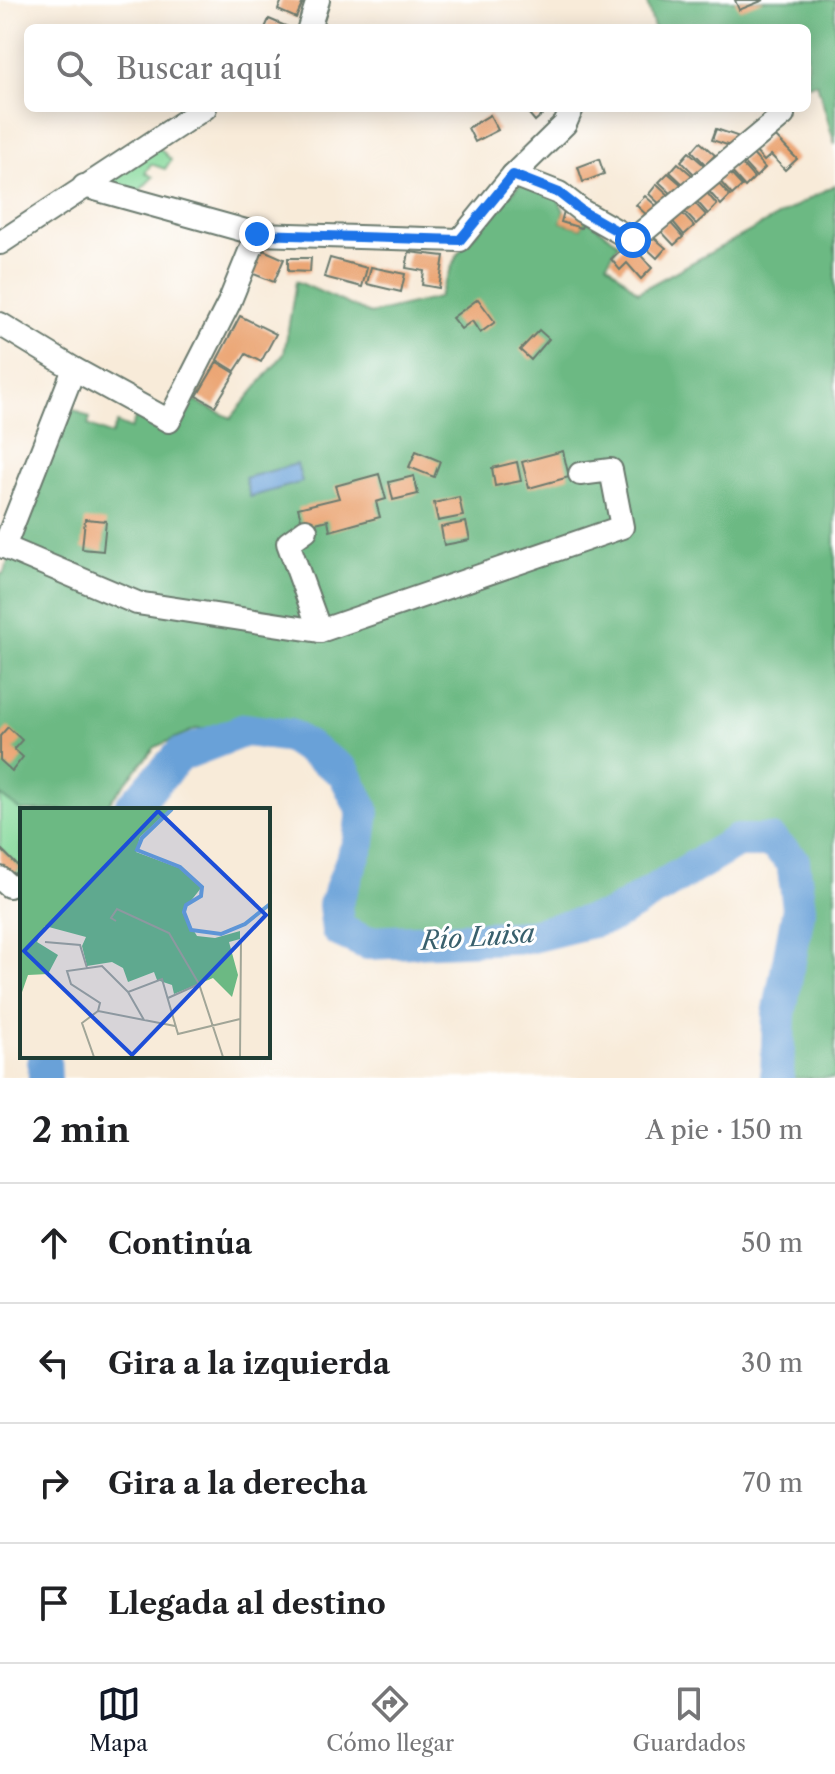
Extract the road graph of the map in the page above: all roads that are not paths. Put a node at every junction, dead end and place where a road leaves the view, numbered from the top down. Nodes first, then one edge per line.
1 (318, 0) edge
2 (310, 24) edge
3 (199, 112) edge
4 (570, 112) edge
5 (783, 115) dead end
6 (513, 175) junction
7 (84, 186) junction
8 (257, 234) junction
9 (0, 243) edge
10 (0, 324) edge
11 (74, 369) junction
12 (580, 474) dead end
13 (306, 530) dead end
14 (2, 546) edge
15 (320, 631) junction

1 - 2 street
3 - 7 street
4 - 6 street
5 - 6 street
6 - 8 street
7 - 8 street
7 - 9 street
8 - 11 street
10 - 11 street
11 - 14 street
12 - 15 street
13 - 15 street
14 - 15 street

